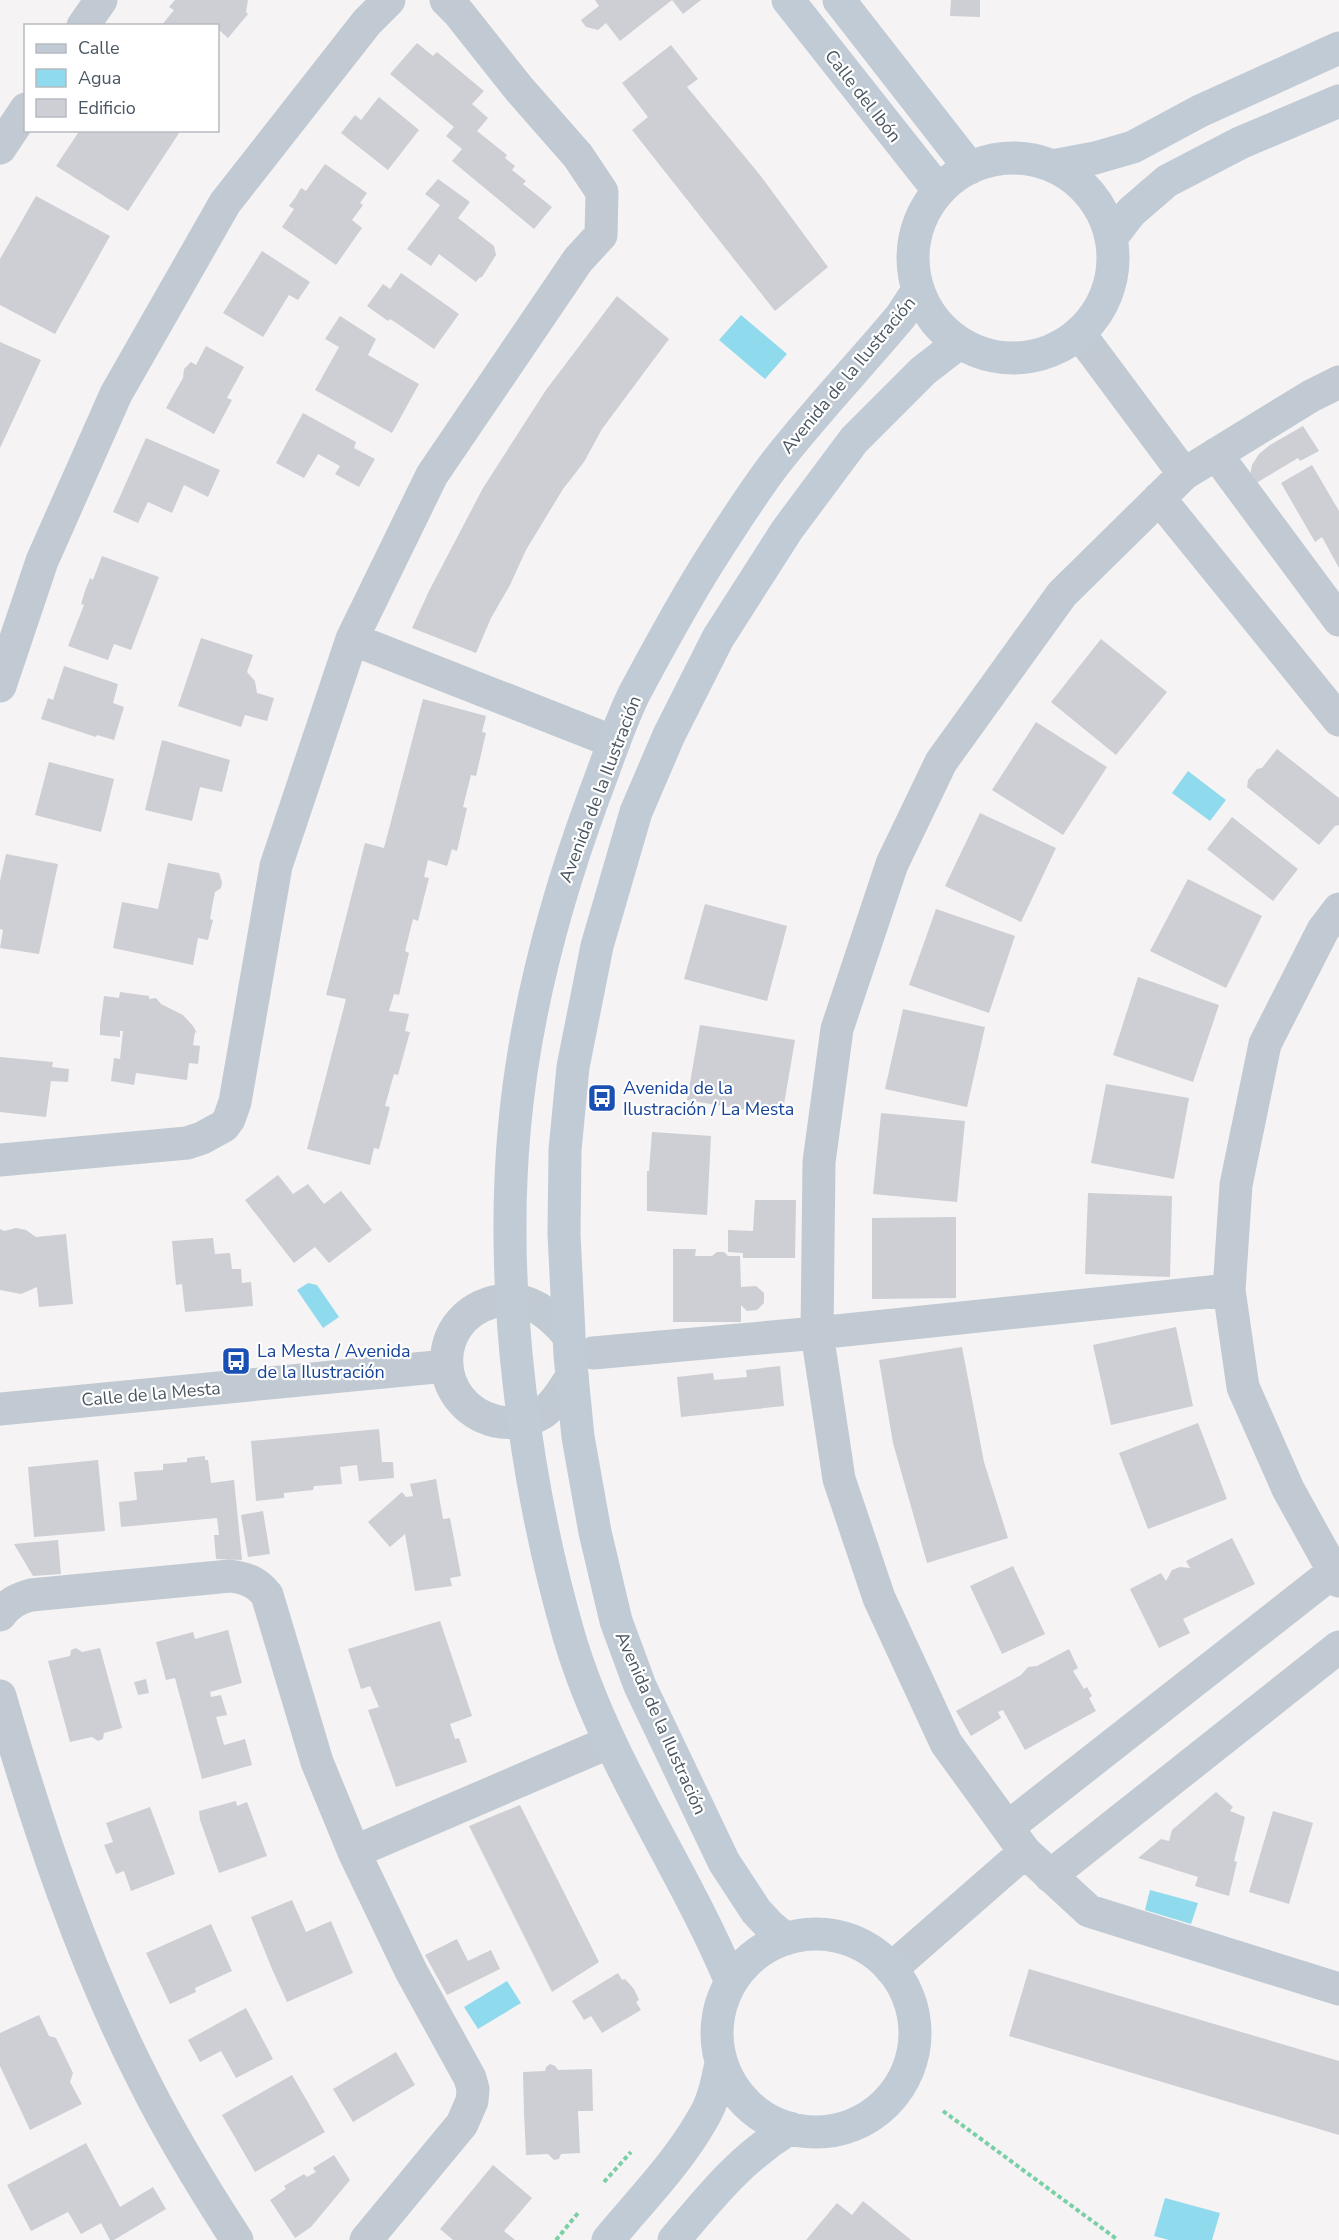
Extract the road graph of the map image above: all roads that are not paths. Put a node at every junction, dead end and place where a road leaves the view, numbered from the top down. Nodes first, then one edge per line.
1 (101, 0) edge
2 (389, 0) edge
3 (446, 0) edge
4 (788, 0) edge
5 (839, 0) edge
6 (84, 24) edge
7 (1339, 48) edge
8 (1339, 101) edge
9 (24, 112) edge
10 (0, 148) edge
11 (1053, 166) junction
12 (969, 168) junction
13 (939, 191) junction
14 (1111, 238) junction
15 (918, 290) junction
16 (1079, 333) junction
17 (959, 343) junction
18 (1339, 382) edge
19 (1216, 453) junction
20 (1184, 474) junction
21 (1159, 498) junction
22 (1339, 620) edge
23 (352, 639) junction
24 (0, 686) edge
25 (1339, 720) edge
26 (614, 742) junction
27 (1339, 909) edge
28 (0, 1160) edge
29 (1229, 1290) junction
30 (512, 1300) junction
31 (817, 1333) junction
32 (578, 1354) junction
33 (446, 1366) junction
34 (0, 1409) edge
35 (525, 1421) junction
36 (1336, 1576) edge
37 (0, 1615) edge
38 (1339, 1647) edge
39 (0, 1696) edge
40 (610, 1742) junction
41 (1017, 1839) junction
42 (354, 1852) junction
43 (1050, 1876) junction
44 (786, 1939) junction
45 (891, 1969) junction
46 (731, 1982) junction
47 (1339, 1989) edge
48 (722, 2063) junction
49 (790, 2128) junction
50 (237, 2240) edge
51 (366, 2240) edge
52 (608, 2240) edge
53 (674, 2240) edge

1 - 6 street
2 - 24 street
3 - 23 street
4 - 13 street, Calle del Ibón
5 - 12 street
7 - 11 street
8 - 14 street
9 - 10 street
11 - 12 street
11 - 14 street
12 - 13 street
13 - 15 street
14 - 16 street
15 - 17 street
15 - 26 street, Avenida de la Ilustración
16 - 17 street
16 - 20 street
17 - 32 street, Avenida de la Ilustración
18 - 19 street
19 - 20 street
19 - 22 street
20 - 21 street
21 - 25 street
21 - 31 street
23 - 26 street
23 - 28 street
26 - 30 street, Avenida de la Ilustración
27 - 29 street
29 - 31 street
29 - 36 street
30 - 32 street
30 - 33 street
30 - 35 street, Avenida de la Ilustración
31 - 32 street
31 - 41 street
32 - 35 street
32 - 44 street, Avenida de la Ilustración
33 - 34 street, Calle de la Mesta
33 - 35 street
35 - 40 street, Avenida de la Ilustración
36 - 41 street
37 - 42 street
38 - 43 street
39 - 50 street
40 - 42 street
40 - 46 street, Avenida de la Ilustración
41 - 43 street
41 - 45 street
42 - 51 street
43 - 47 street
44 - 45 street
44 - 46 street
45 - 49 street
46 - 48 street
48 - 49 street
48 - 52 street
49 - 53 street

